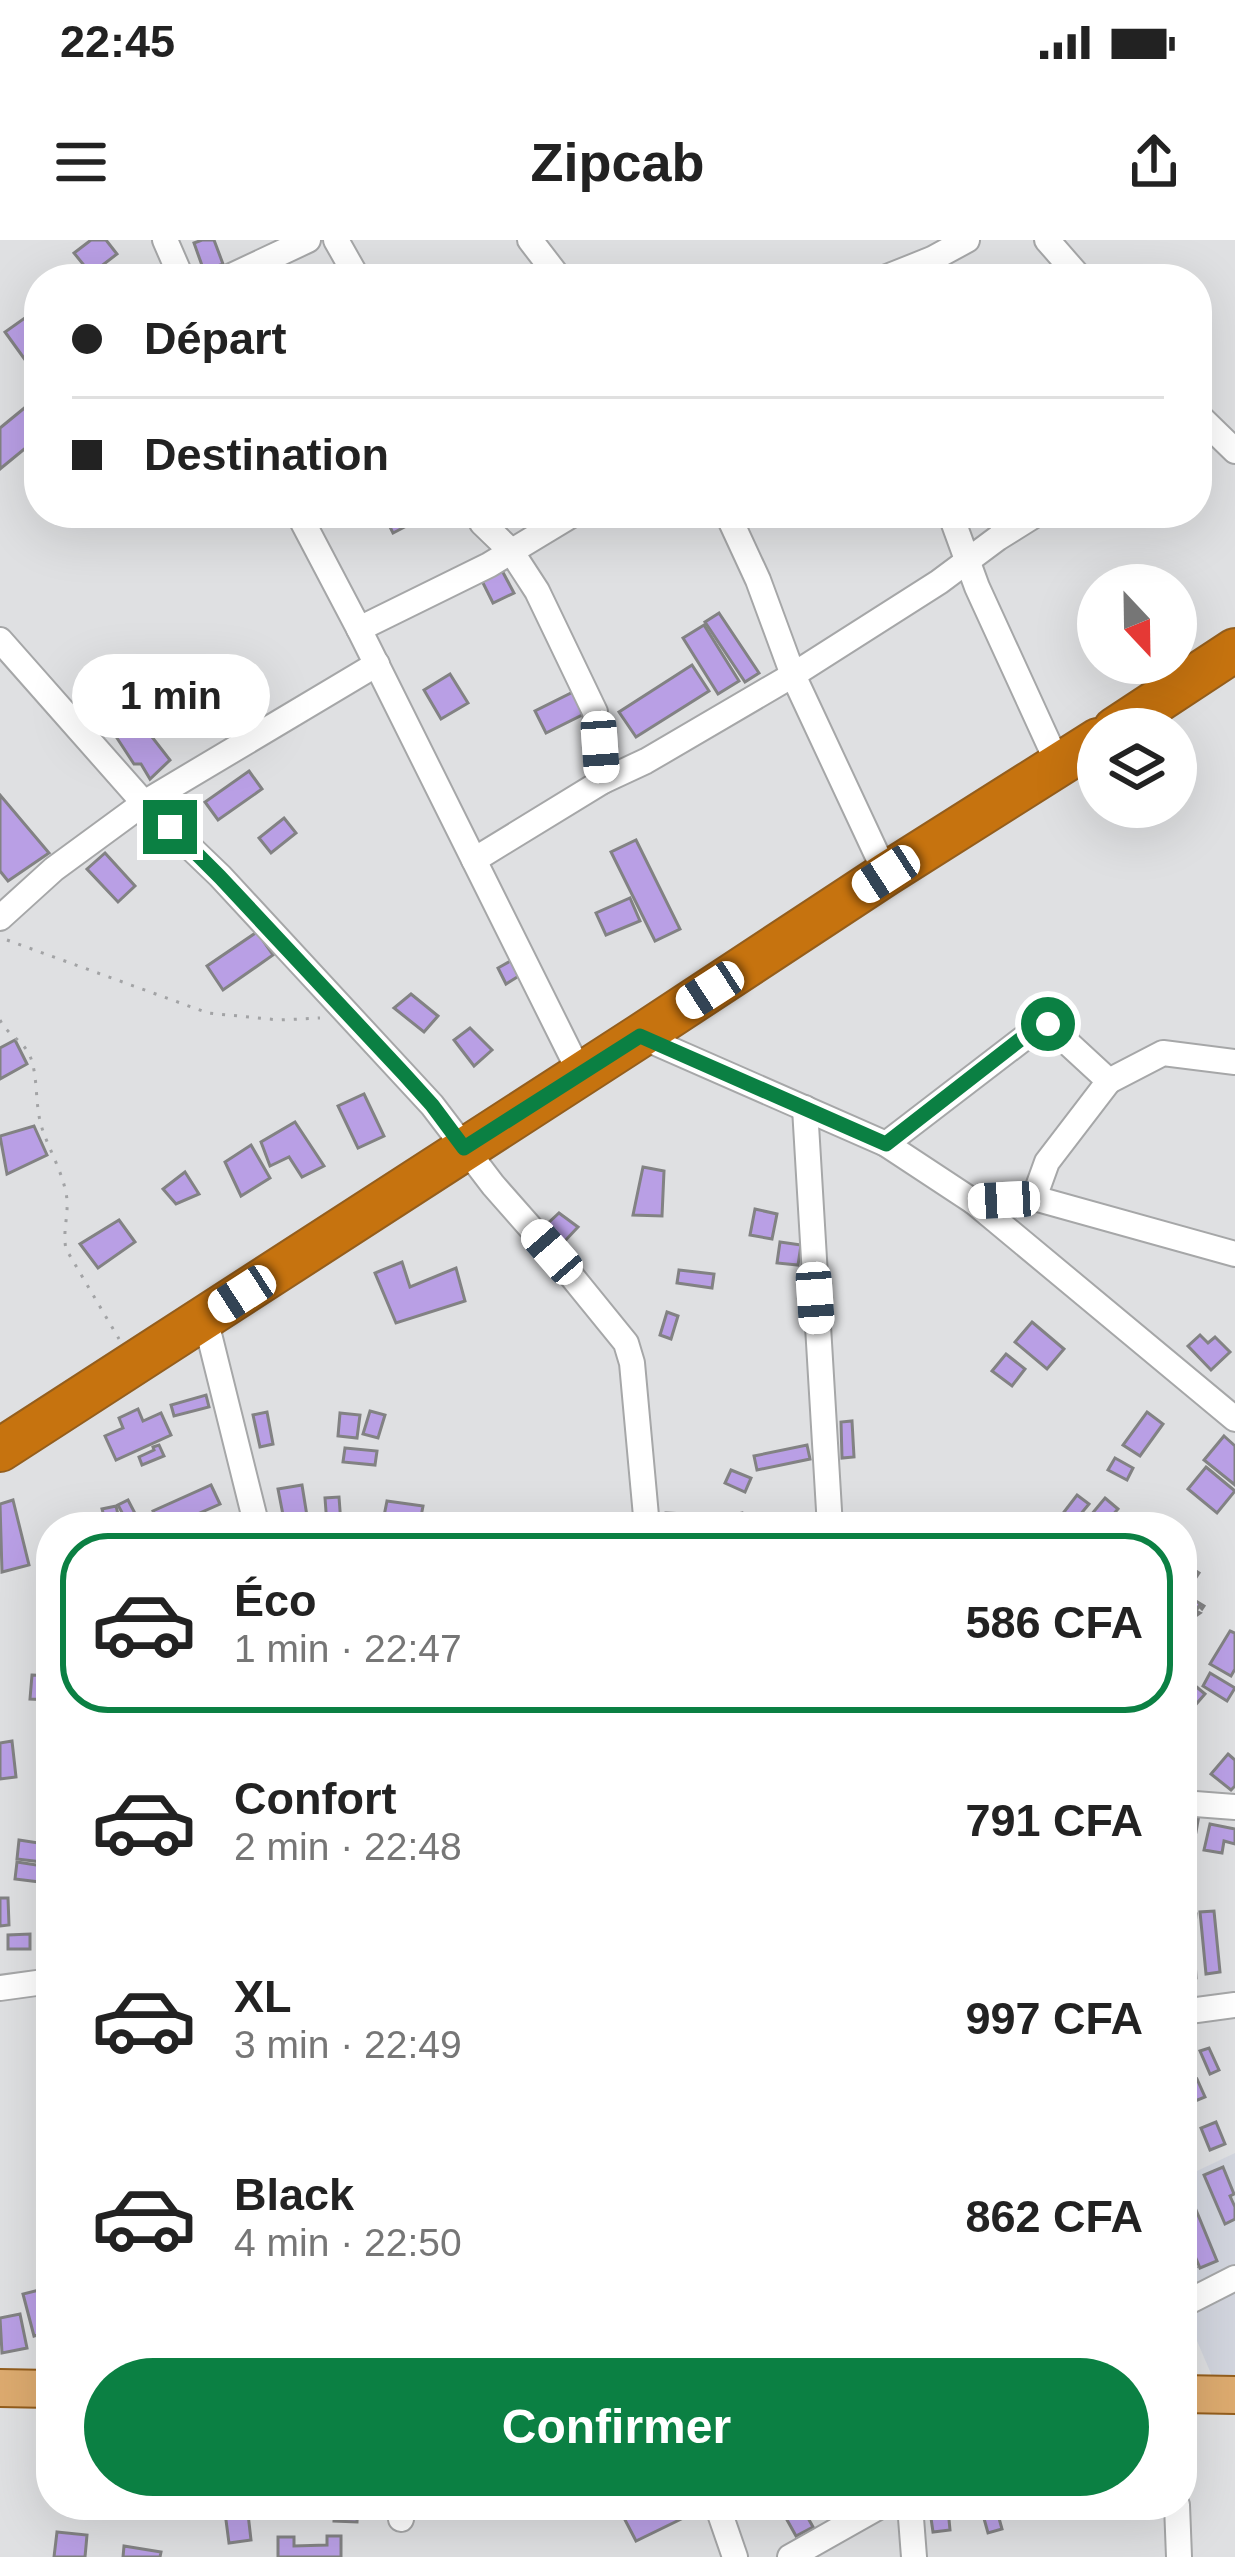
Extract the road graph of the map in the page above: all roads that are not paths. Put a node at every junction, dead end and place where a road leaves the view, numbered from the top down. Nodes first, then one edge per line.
1 (308, 240) edge
2 (530, 240) edge
3 (967, 240) edge
4 (1047, 240) edge
5 (257, 264) edge
6 (548, 264) edge
7 (921, 264) edge
8 (1068, 264) edge
9 (1212, 429) edge
10 (1235, 451) edge
11 (306, 528) edge
12 (487, 528) edge
13 (550, 528) edge
14 (734, 528) edge
15 (956, 528) edge
16 (1014, 528) edge
17 (512, 551) junction
18 (968, 562) junction
19 (359, 629) junction
20 (0, 640) edge
21 (1235, 650) edge
22 (376, 664) junction
23 (793, 675) junction
24 (1147, 708) edge
25 (1077, 754) edge
26 (1059, 766) junction
27 (603, 781) junction
28 (144, 802) junction
29 (474, 860) junction
30 (886, 874) junction
31 (0, 918) edge
32 (640, 1036) junction
33 (1235, 1062) edge
34 (580, 1073) junction
35 (1109, 1081) junction
36 (805, 1108) junction
37 (886, 1144) junction
38 (464, 1148) junction
39 (1034, 1198) junction
40 (974, 1202) junction
41 (1235, 1254) edge
42 (205, 1318) junction
43 (1235, 1419) edge
44 (0, 1450) edge
45 (253, 1512) edge
46 (646, 1512) edge
47 (829, 1512) edge
48 (1197, 1804) edge
49 (1235, 1807) edge
50 (36, 1983) edge
51 (0, 1988) edge
52 (1235, 2005) edge
53 (1197, 2010) edge
54 (1235, 2278) edge
55 (1197, 2297) edge
56 (0, 2372) edge
57 (36, 2373) edge
58 (0, 2388) edge
59 (36, 2389) edge
60 (1197, 2394) edge
61 (1235, 2395) edge
62 (1197, 2412) edge
63 (1235, 2412) edge
64 (722, 2520) edge
65 (855, 2520) edge
66 (911, 2520) edge
67 (1178, 2520) edge
68 (735, 2557) edge
69 (790, 2557) edge
70 (914, 2557) edge
71 (1179, 2557) edge

1 - 5 street
2 - 6 street
3 - 7 street
4 - 8 street
9 - 10 street
11 - 19 street
12 - 17 street
13 - 17 street
14 - 23 street
15 - 18 street
16 - 18 street
17 - 19 street
17 - 27 street
18 - 23 street
18 - 26 street
19 - 22 street
20 - 28 street
21 - 24 highway
22 - 28 street
22 - 29 street
23 - 27 street
23 - 30 street
25 - 26 highway
26 - 30 highway
27 - 29 street
28 - 31 street
28 - 38 street
29 - 34 street
30 - 32 highway
32 - 34 highway
32 - 36 street
33 - 35 street
34 - 38 highway
35 - 37 street
35 - 39 street
36 - 37 street
36 - 47 street
37 - 40 street
38 - 42 highway
38 - 46 street
39 - 40 street
39 - 41 street
40 - 43 street
42 - 44 highway
42 - 45 street
48 - 49 street
50 - 51 street
52 - 53 street
54 - 55 street
56 - 57 main road
58 - 59 main road
60 - 61 main road
62 - 63 main road
64 - 68 street
65 - 69 street
66 - 70 street
67 - 71 street

